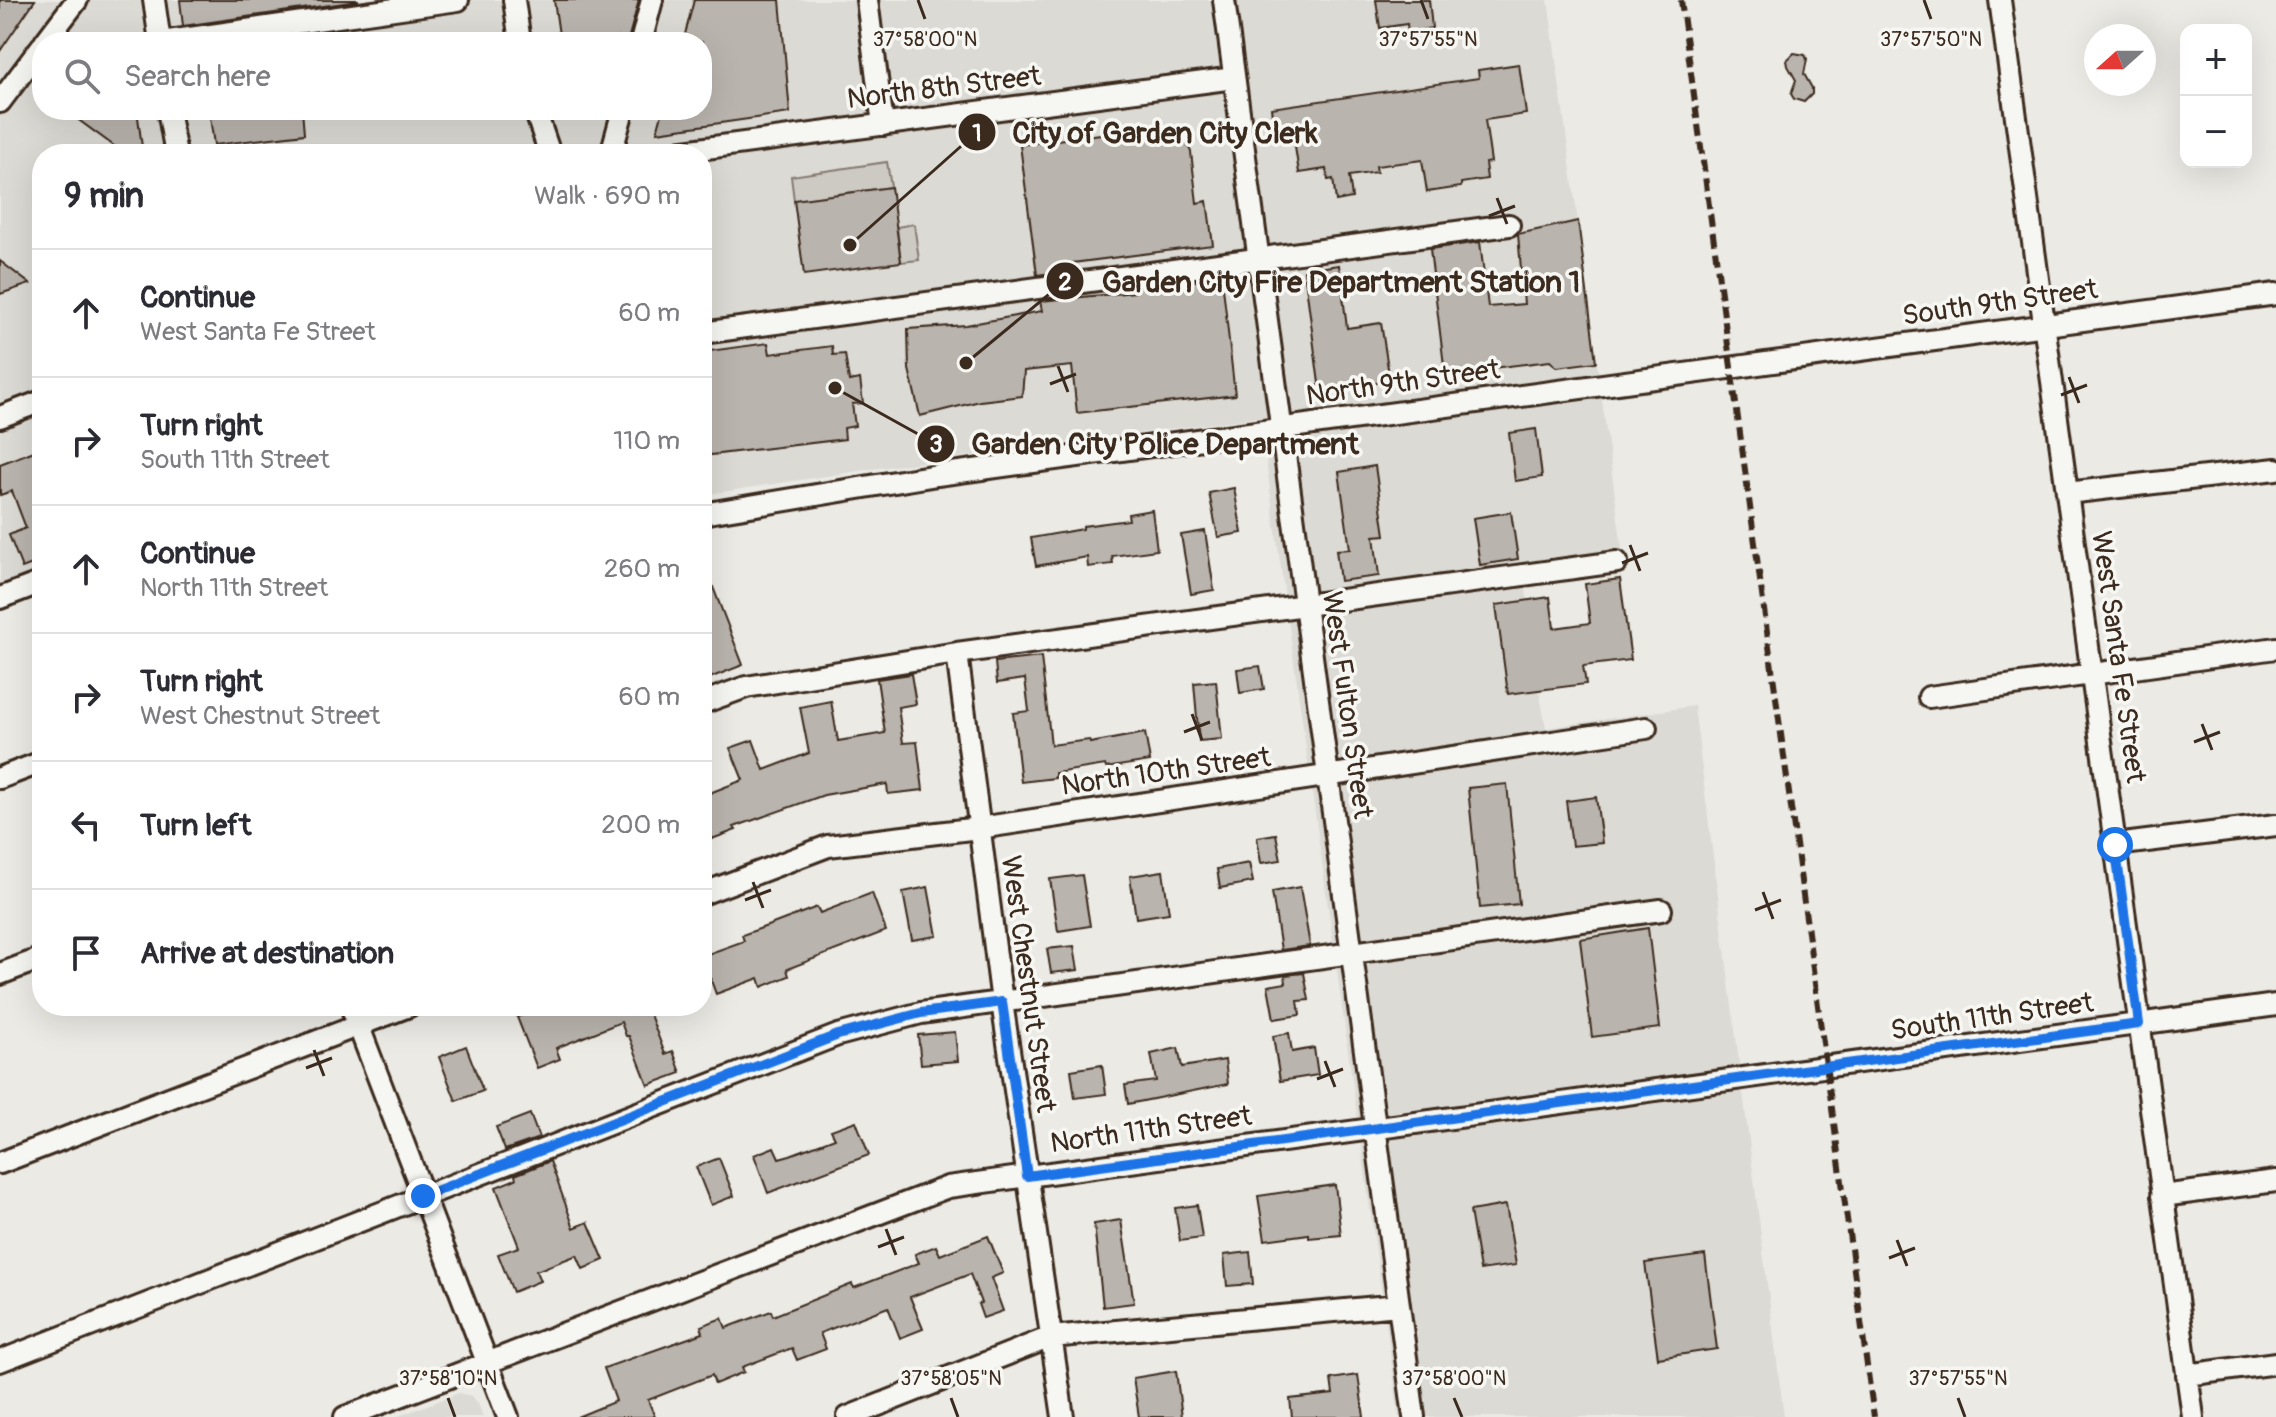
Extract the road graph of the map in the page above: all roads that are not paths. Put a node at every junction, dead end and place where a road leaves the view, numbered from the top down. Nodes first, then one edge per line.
1 (77, 0) edge
2 (154, 0) edge
3 (458, 0) edge
4 (514, 0) edge
5 (652, 0) edge
6 (867, 0) edge
7 (1224, 0) edge
8 (2000, 0) edge
9 (52, 32) edge
10 (159, 32) edge
11 (231, 32) edge
12 (519, 32) edge
13 (644, 32) edge
14 (32, 59) edge
15 (25, 68) junction
16 (0, 72) edge
17 (1234, 78) junction
18 (0, 102) edge
19 (170, 120) edge
20 (538, 120) edge
21 (620, 120) edge
22 (883, 125) junction
23 (174, 144) edge
24 (547, 144) edge
25 (614, 144) edge
26 (712, 147) edge
27 (1509, 225) dead end
28 (1258, 256) junction
29 (2276, 294) edge
30 (2044, 325) junction
31 (712, 332) edge
32 (1731, 368) joint
33 (32, 405) edge
34 (0, 417) edge
35 (1280, 428) junction
36 (2276, 469) edge
37 (2067, 493) junction
38 (712, 512) edge
39 (1617, 562) dead end
40 (32, 586) edge
41 (0, 598) edge
42 (1305, 606) junction
43 (2276, 648) edge
44 (957, 653) junction
45 (2092, 673) junction
46 (1929, 697) dead end
47 (712, 699) edge
48 (1646, 728) dead end
49 (32, 766) edge
50 (1328, 777) junction
51 (0, 778) edge
52 (2276, 825) edge
53 (979, 828) junction
54 (2115, 845) junction
55 (712, 890) edge
56 (1661, 910) dead end
57 (1352, 955) junction
58 (32, 962) edge
59 (0, 974) edge
60 (1002, 1002) junction
61 (2276, 1005) edge
62 (355, 1016) edge
63 (2139, 1024) junction
64 (1811, 1070) joint
65 (1376, 1128) junction
66 (0, 1163) edge
67 (1027, 1176) junction
68 (2276, 1181) edge
69 (423, 1196) junction
70 (2162, 1196) junction
71 (1399, 1305) junction
72 (1051, 1337) junction
73 (0, 1361) edge
74 (487, 1363) junction
75 (2276, 1363) edge
76 (2187, 1375) junction
77 (345, 1417) edge
78 (508, 1417) edge
79 (848, 1417) edge
80 (1063, 1417) edge
81 (1414, 1417) edge
82 (2193, 1417) edge

1 - 9 street
2 - 10 street
3 - 11 street
4 - 12 street
5 - 13 street
6 - 22 street
7 - 17 street, West Fulton Street
8 - 30 street, West Santa Fe Street
14 - 15 street
15 - 16 street
15 - 18 street
17 - 22 street, North 8th Street
17 - 28 street, West Fulton Street
19 - 23 street
20 - 24 street
21 - 25 street
22 - 26 street, North 8th Street
27 - 28 street
28 - 31 street
28 - 35 street, West Fulton Street
29 - 30 street, South 9th Street
30 - 32 street, South 9th Street
30 - 37 street, West Santa Fe Street
32 - 35 street, North 9th Street
33 - 34 street
35 - 38 street, North 9th Street
35 - 42 street, West Fulton Street
36 - 37 street
37 - 45 street, West Santa Fe Street
39 - 42 street
40 - 41 street
42 - 44 street
42 - 50 street, West Fulton Street
43 - 45 street
44 - 47 street
44 - 53 street, West Chestnut Street
45 - 46 street
45 - 54 street, West Santa Fe Street
48 - 50 street, North 10th Street
49 - 51 street
50 - 53 street, North 10th Street
50 - 57 street, West Fulton Street
52 - 54 street
53 - 55 street, North 10th Street
53 - 60 street, West Chestnut Street
54 - 63 street, West Santa Fe Street
56 - 57 street
57 - 60 street
57 - 65 street, West Fulton Street
58 - 59 street
60 - 67 street, West Chestnut Street
60 - 69 street
61 - 63 street, South 11th Street
62 - 66 street
62 - 69 street
63 - 64 street, South 11th Street
63 - 70 street, West Santa Fe Street
64 - 65 street, North 11th Street
65 - 67 street, North 11th Street
65 - 71 street, West Fulton Street
67 - 72 street, West Chestnut Street
67 - 74 street, North 11th Street
68 - 70 street
69 - 73 street
69 - 74 street
70 - 76 street, West Santa Fe Street
71 - 72 street
71 - 81 street, West Fulton Street
72 - 79 street
72 - 80 street, West Chestnut Street
74 - 77 street, North 11th Street
74 - 78 street
75 - 76 street
76 - 82 street, West Santa Fe Street

